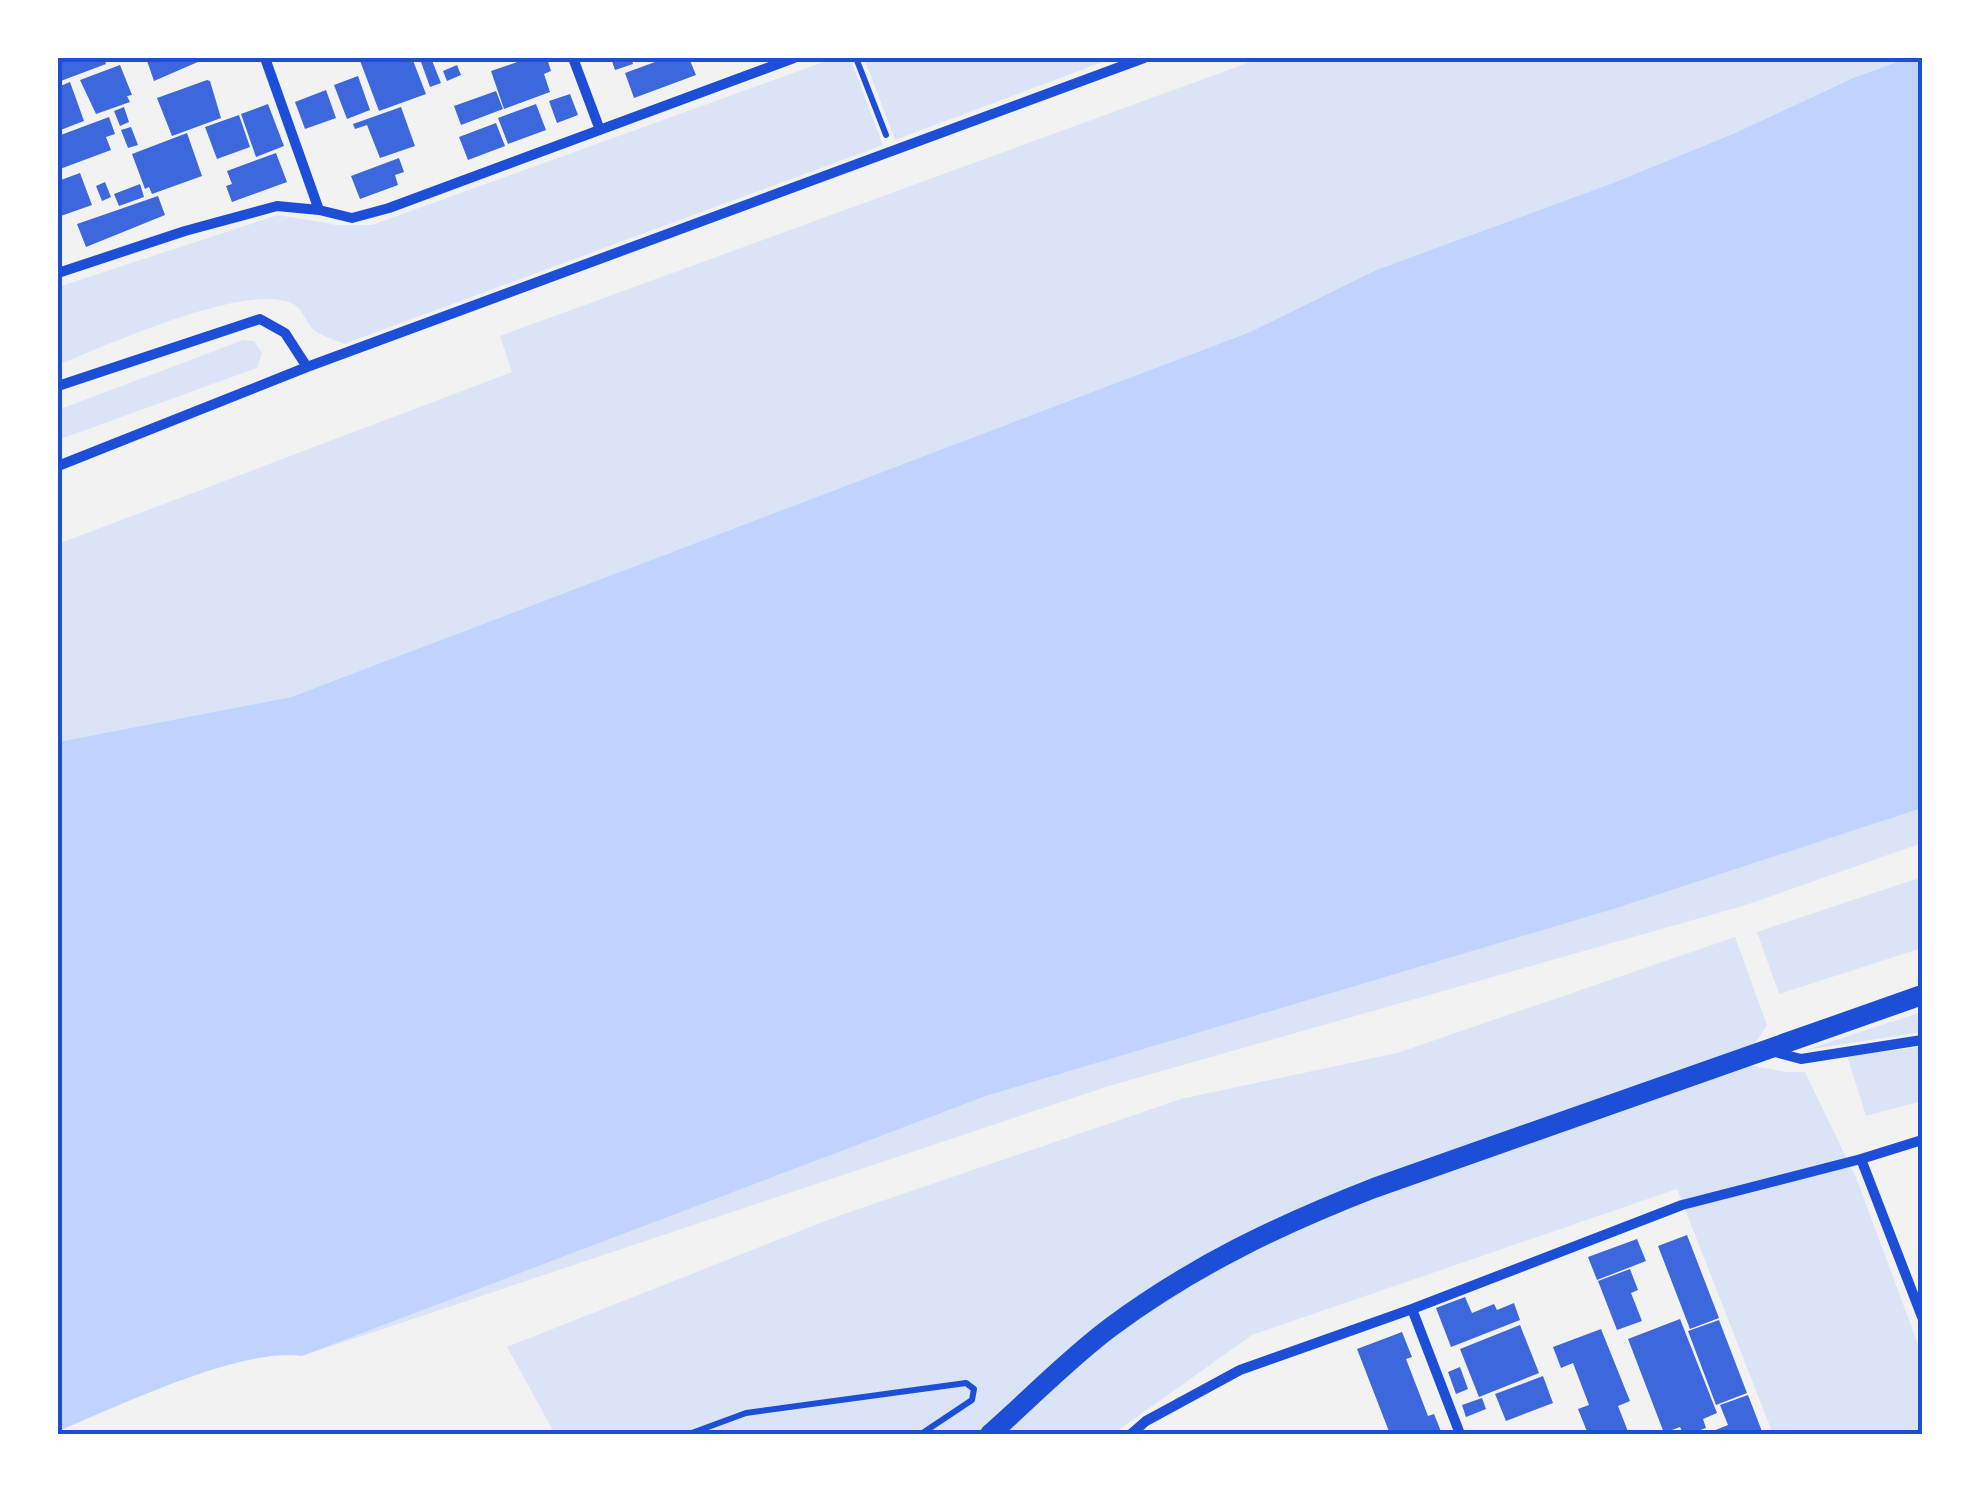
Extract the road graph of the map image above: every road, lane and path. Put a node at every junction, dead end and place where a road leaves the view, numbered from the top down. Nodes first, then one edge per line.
1 (265, 58) edge
2 (573, 58) edge
3 (794, 58) edge
4 (856, 58) edge
5 (1144, 58) edge
6 (600, 130) junction
7 (892, 150) junction
8 (319, 210) junction
9 (58, 273) edge
10 (308, 367) junction
11 (58, 386) edge
12 (58, 466) edge
13 (1922, 994) edge
14 (1922, 1040) edge
15 (1764, 1049) junction
16 (1922, 1140) edge
17 (1861, 1159) junction
18 (1412, 1309) junction
19 (1922, 1317) edge
20 (1146, 1421) junction
21 (689, 1434) edge
22 (921, 1434) edge
23 (990, 1434) edge
24 (1131, 1434) edge
25 (1151, 1434) edge
26 (1460, 1434) edge

1 - 8 street
2 - 6 street
3 - 6 street
4 - 7 path
5 - 7 street
6 - 8 street
7 - 10 street
8 - 9 street
10 - 11 street
10 - 12 street
13 - 15 main road
14 - 15 street
15 - 23 main road
16 - 17 street
17 - 18 street
17 - 19 street
18 - 20 street
18 - 26 street
20 - 24 street
20 - 25 street
21 - 22 path

